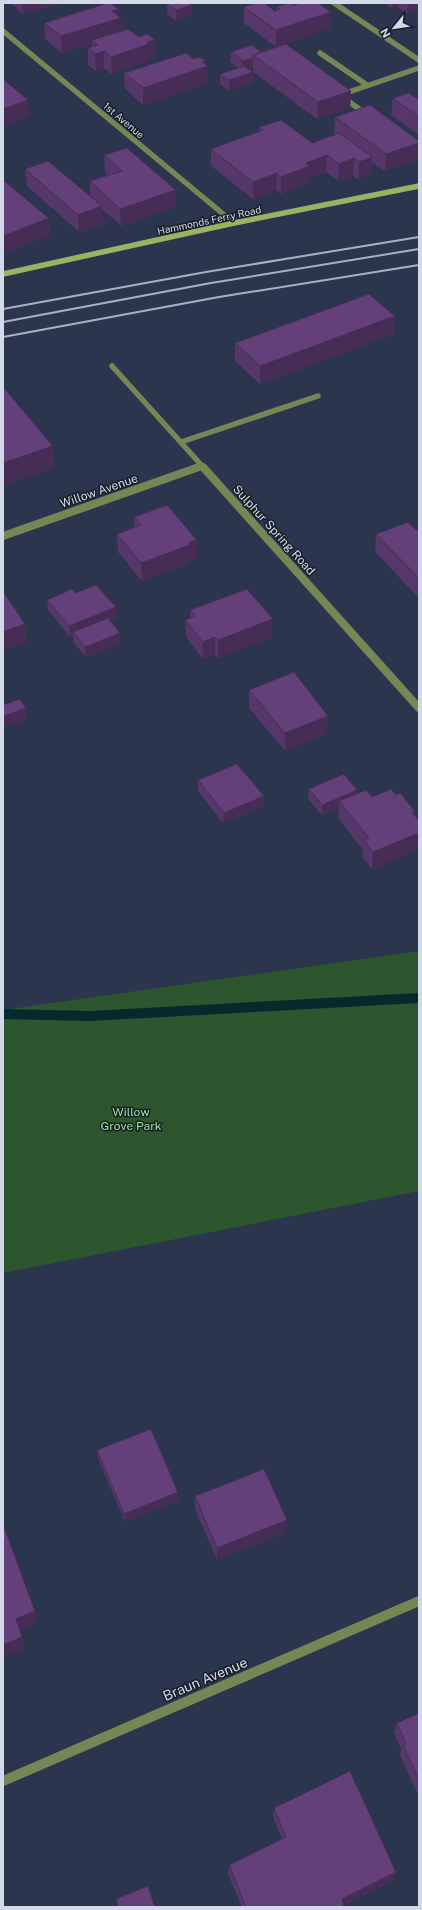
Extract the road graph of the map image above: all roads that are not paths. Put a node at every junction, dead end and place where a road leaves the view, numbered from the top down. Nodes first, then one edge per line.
1 (334, 3) edge
2 (3, 31) edge
3 (320, 53) dead end
4 (419, 60) edge
5 (419, 68) edge
6 (367, 85) junction
7 (370, 118) edge
8 (419, 186) edge
9 (234, 223) junction
10 (3, 274) edge
11 (112, 366) dead end
12 (318, 396) dead end
13 (181, 442) junction
14 (202, 466) junction
15 (3, 536) edge
16 (419, 708) edge
17 (419, 1602) edge
18 (3, 1781) edge

1 - 4 street
2 - 9 street, 1st Avenue
3 - 6 street
5 - 6 street
6 - 7 street
8 - 9 street, Hammonds Ferry Road
9 - 10 street, Hammonds Ferry Road
11 - 13 street, Sulphur Spring Road
12 - 13 street
13 - 14 street, Sulphur Spring Road
14 - 15 street, Willow Avenue
14 - 16 street, Sulphur Spring Road
17 - 18 street, Braun Avenue

